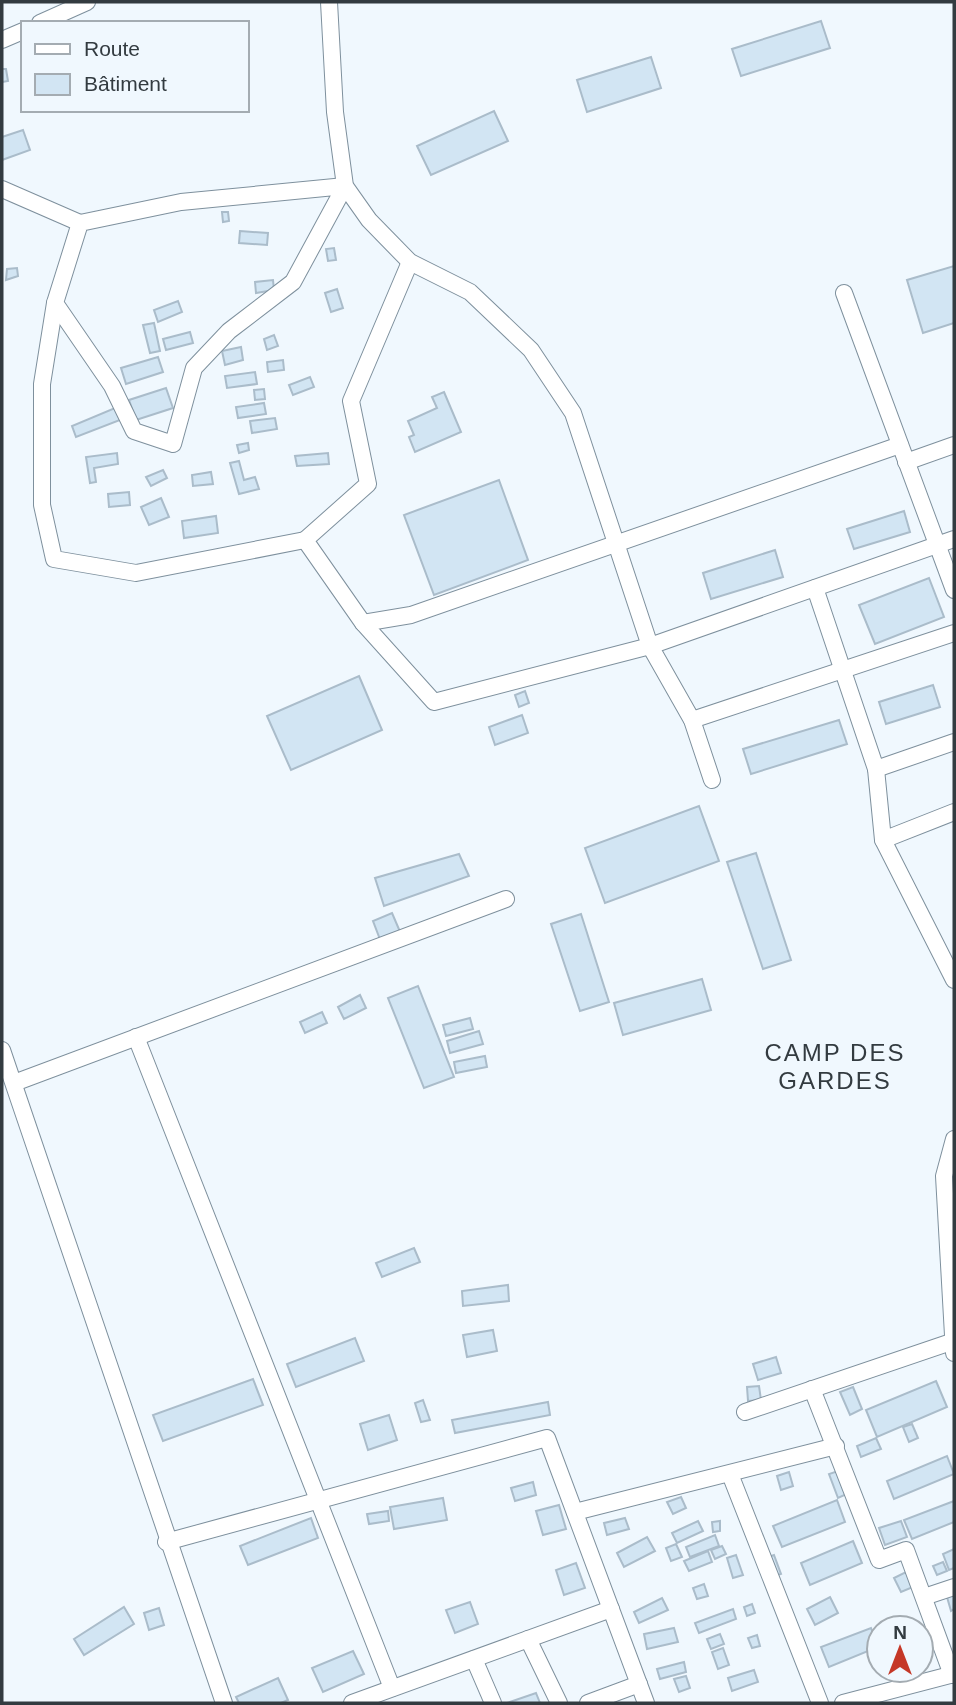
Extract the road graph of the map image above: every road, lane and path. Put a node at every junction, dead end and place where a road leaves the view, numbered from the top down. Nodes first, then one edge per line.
1 (88, 2) edge
2 (329, 2) edge
3 (45, 21) edge
4 (21, 32) edge
5 (2, 40) edge
6 (345, 186) junction
7 (2, 189) edge
8 (80, 223) junction
9 (410, 262) junction
10 (844, 293) dead end
11 (55, 303) junction
12 (954, 445) edge
13 (900, 446) junction
14 (906, 462) junction
15 (954, 538) edge
16 (305, 540) junction
17 (617, 543) junction
18 (937, 545) junction
19 (815, 588) junction
20 (954, 590) edge
21 (363, 623) junction
22 (954, 633) edge
23 (650, 646) junction
24 (843, 670) junction
25 (692, 720) junction
26 (954, 742) edge
27 (876, 769) junction
28 (712, 780) dead end
29 (954, 812) edge
30 (883, 840) junction
31 (506, 899) dead end
32 (954, 980) edge
33 (136, 1037) junction
34 (2, 1050) edge
35 (14, 1083) junction
36 (954, 1139) edge
37 (953, 1345) edge
38 (812, 1389) junction
39 (745, 1412) dead end
40 (836, 1446) junction
41 (730, 1474) junction
42 (318, 1500) junction
43 (575, 1512) junction
44 (166, 1542) junction
45 (954, 1587) edge
46 (924, 1597) junction
47 (611, 1609) junction
48 (528, 1639) junction
49 (474, 1659) junction
50 (953, 1674) edge
51 (639, 1684) junction
52 (393, 1688) junction
53 (224, 1703) edge
54 (352, 1703) edge
55 (493, 1703) edge
56 (559, 1703) edge
57 (588, 1703) edge
58 (646, 1703) edge
59 (820, 1703) edge
60 (843, 1703) edge

1 - 3 street
2 - 6 street
4 - 5 street
6 - 8 street
6 - 9 street
6 - 11 street
7 - 8 street
8 - 11 street
9 - 16 street
9 - 17 street
10 - 13 street
11 - 16 street
12 - 14 street
13 - 14 street
13 - 17 street
14 - 18 street
15 - 18 street
16 - 21 street
17 - 21 street
17 - 23 street
18 - 19 street
18 - 20 street
19 - 23 street
19 - 24 street
21 - 23 street
22 - 24 street
23 - 25 street
24 - 25 street
24 - 27 street
25 - 28 street
26 - 27 street
27 - 30 street
29 - 30 street
30 - 32 street
31 - 33 street
33 - 35 street
33 - 42 street
34 - 35 street
35 - 44 street
36 - 37 street
37 - 38 street
38 - 39 street
38 - 40 street
40 - 41 street
40 - 46 street
41 - 43 street
41 - 59 street
42 - 43 street
42 - 44 street
42 - 52 street
43 - 47 street
44 - 53 street
45 - 46 street
46 - 50 street
47 - 48 street
47 - 51 street
48 - 49 street
48 - 56 street
49 - 52 street
49 - 55 street
50 - 60 street
51 - 57 street
51 - 58 street
52 - 54 street

